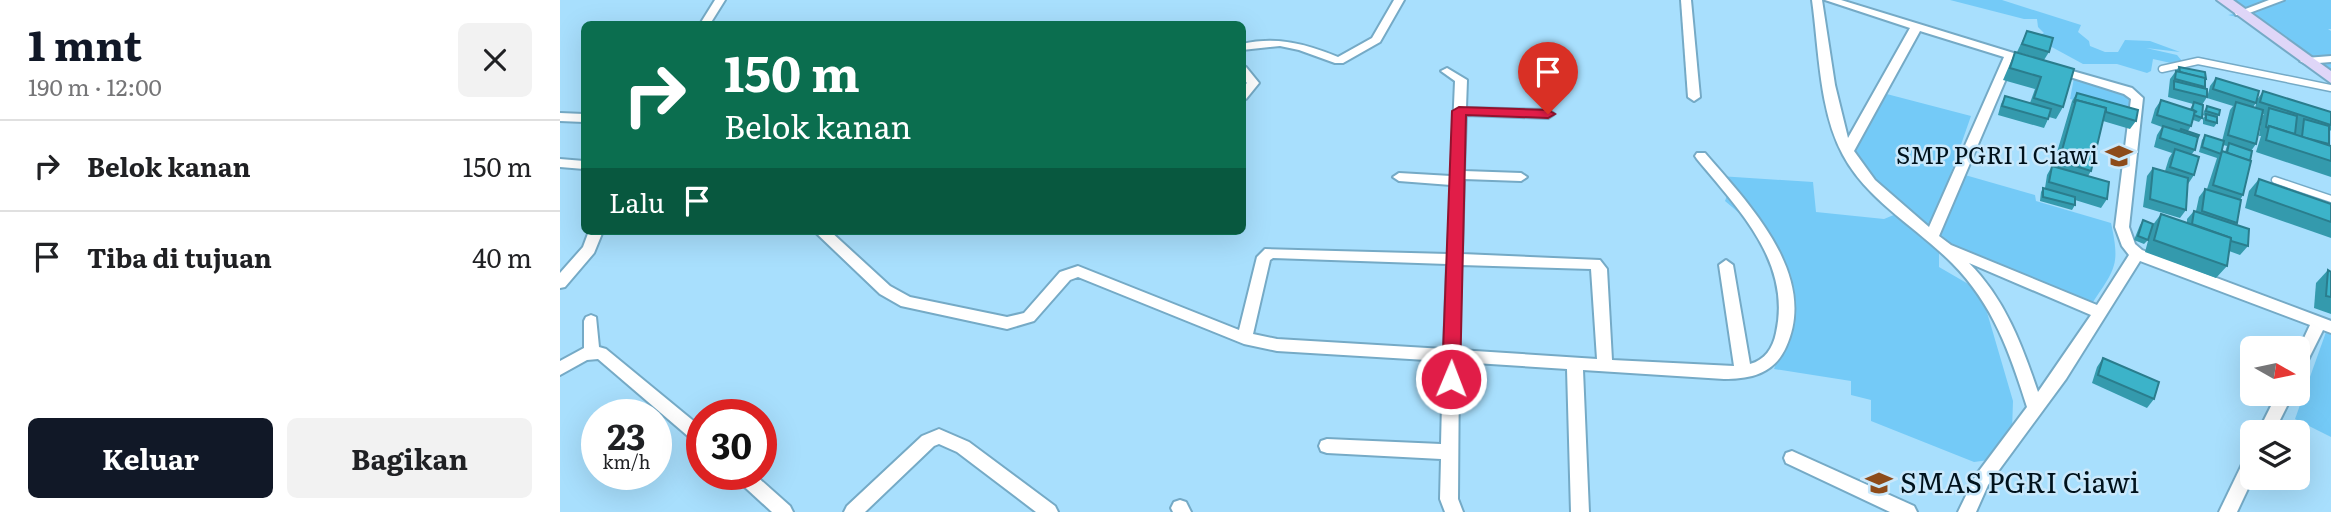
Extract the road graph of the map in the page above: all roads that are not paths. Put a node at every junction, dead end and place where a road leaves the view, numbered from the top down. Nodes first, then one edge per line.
1 (720, 0) edge
2 (1399, 0) edge
3 (1686, 0) edge
4 (1817, 0) edge
5 (1830, 0) edge
6 (2224, 0) edge
7 (2279, 0) edge
8 (2240, 13) junction
9 (707, 21) edge
10 (1917, 26) junction
11 (1246, 46) edge
12 (2010, 55) junction
13 (2331, 59) edge
14 (2306, 61) junction
15 (2162, 69) dead end
16 (1447, 72) dead end
17 (1246, 74) edge
18 (2331, 78) edge
19 (2331, 88) edge
20 (1246, 91) edge
21 (1694, 97) dead end
22 (1459, 111) junction
23 (1548, 114) dead end
24 (560, 117) edge
25 (581, 118) edge
26 (1847, 152) junction
27 (1701, 156) dead end
28 (560, 163) edge
29 (581, 164) edge
30 (1399, 177) dead end
31 (1521, 177) dead end
32 (1457, 178) junction
33 (2275, 180) dead end
34 (2331, 199) edge
35 (594, 235) edge
36 (825, 235) edge
37 (1939, 242) junction
38 (2137, 254) junction
39 (1454, 259) junction
40 (1726, 265) dead end
41 (560, 283) edge
42 (2099, 312) junction
43 (591, 321) dead end
44 (2325, 325) edge
45 (1244, 338) junction
46 (2310, 348) edge
47 (592, 351) junction
48 (1451, 355) junction
49 (1575, 365) junction
50 (1605, 367) junction
51 (560, 369) edge
52 (1743, 371) junction
53 (2036, 409) junction
54 (686, 425) edge
55 (1327, 446) dead end
56 (1450, 452) junction
57 (1792, 458) dead end
58 (2240, 486) edge
59 (760, 490) edge
60 (784, 512) edge
61 (853, 512) edge
62 (1049, 512) edge
63 (1454, 512) edge
64 (1580, 512) edge
65 (1908, 512) edge
66 (1967, 512) edge
67 (2228, 512) edge

1 - 9 street
2 - 11 street
3 - 21 street
4 - 26 street
5 - 10 street
6 - 8 main road
7 - 8 street
8 - 14 main road
10 - 12 street
10 - 26 street
12 - 37 street
12 - 38 street
13 - 14 street
14 - 18 main road
15 - 19 lane
16 - 22 street
17 - 20 street
22 - 23 street
22 - 32 street
24 - 25 street
26 - 37 street
27 - 52 street
28 - 29 street
30 - 32 street
31 - 32 street
32 - 39 street
33 - 34 lane
35 - 41 street
36 - 45 street
37 - 42 street
37 - 53 street
38 - 42 street
38 - 44 street
39 - 45 street
39 - 48 street
39 - 50 street
40 - 52 street
42 - 53 street
43 - 47 street
44 - 46 street
45 - 48 street
47 - 51 street
47 - 54 street
48 - 49 street
48 - 56 street
49 - 50 street
49 - 64 street
50 - 52 street
53 - 66 street
55 - 56 street
56 - 63 street
57 - 65 street
58 - 67 street
59 - 60 street
61 - 62 street

